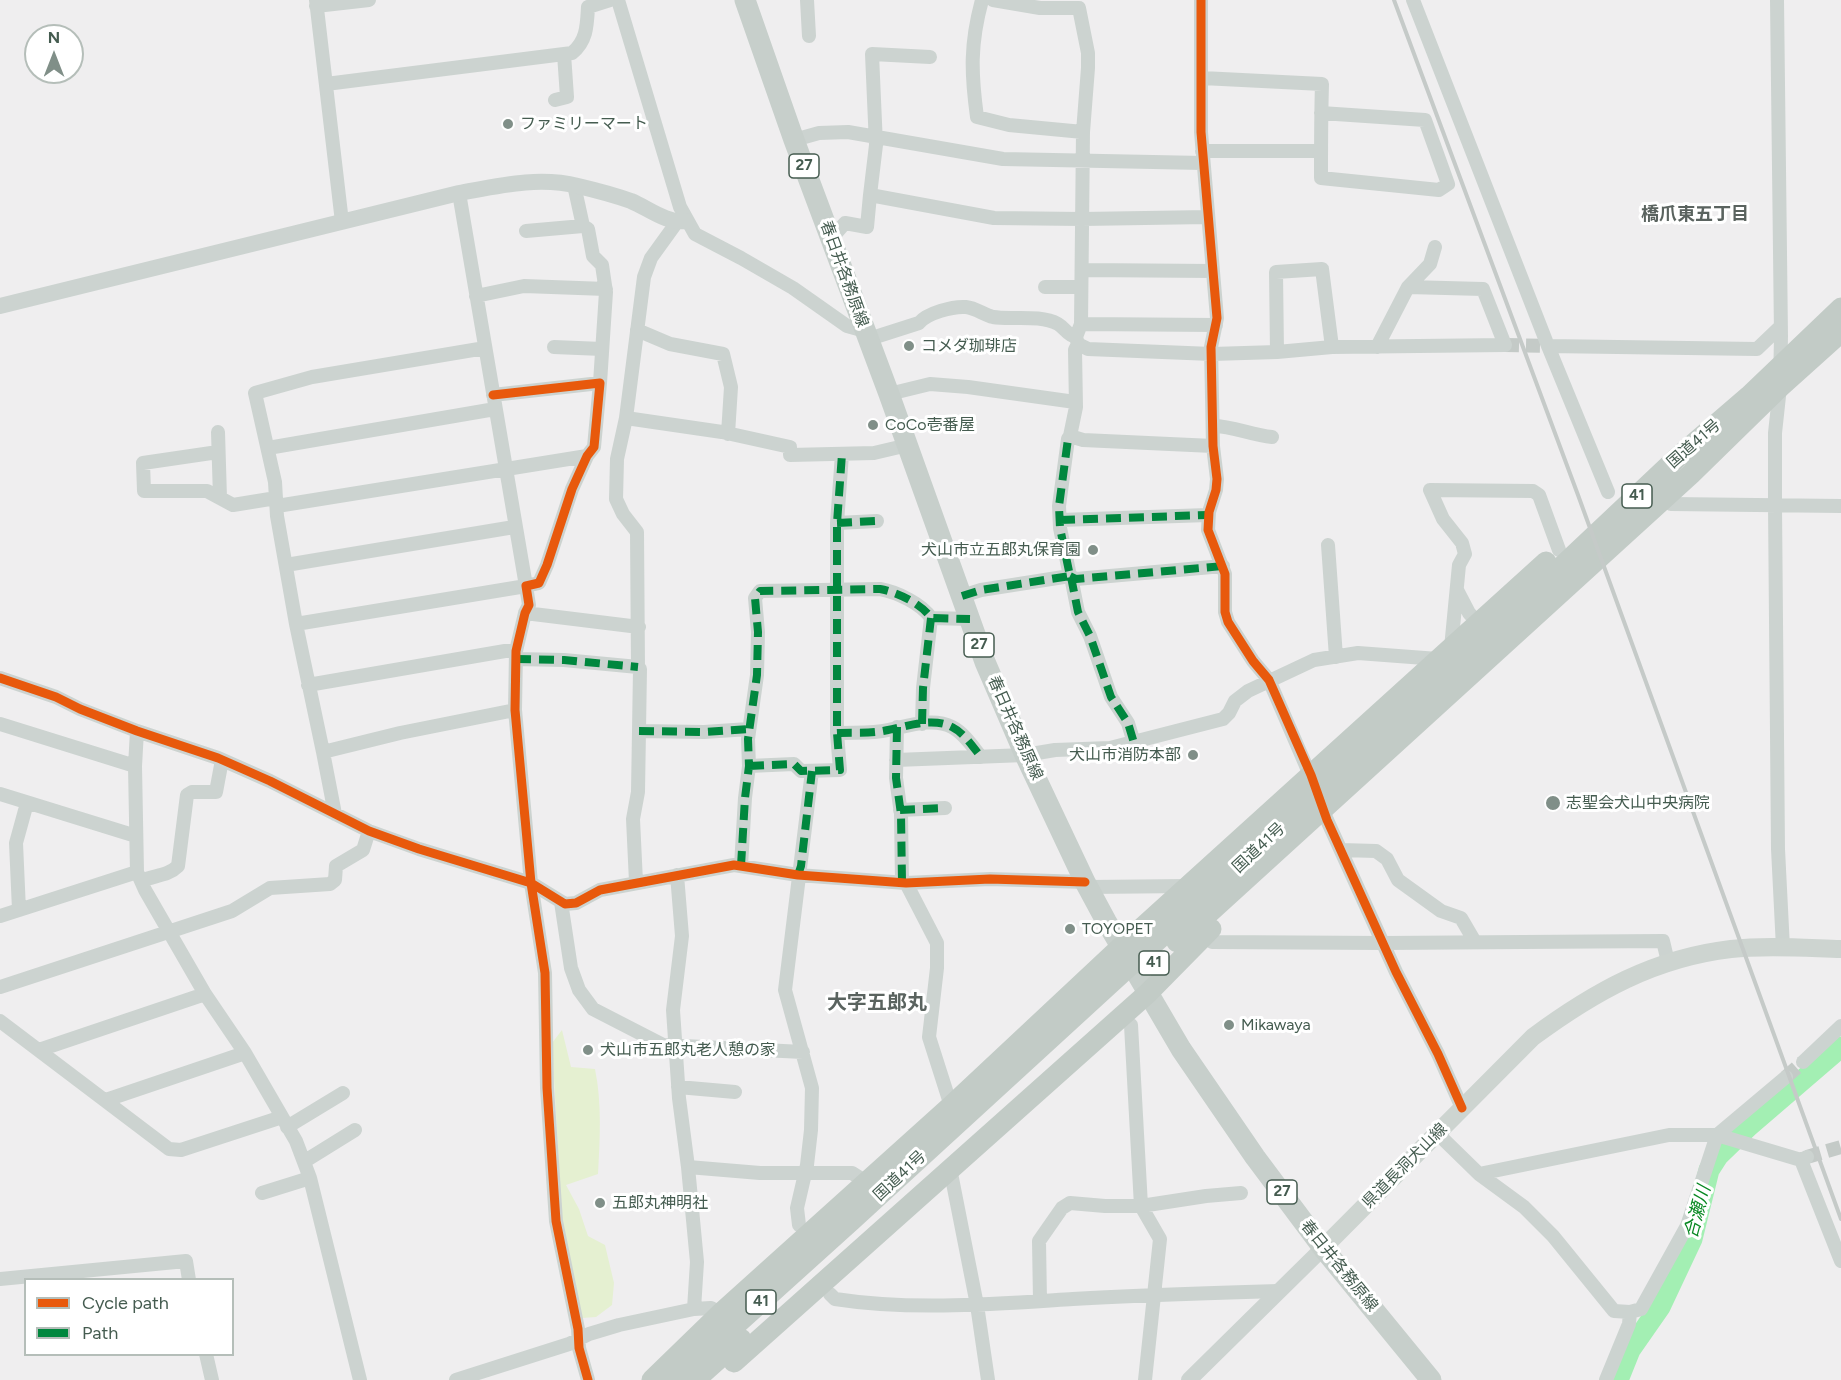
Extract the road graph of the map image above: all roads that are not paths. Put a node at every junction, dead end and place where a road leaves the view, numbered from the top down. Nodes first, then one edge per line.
1 (369, 0) edge
2 (610, 0) edge
3 (618, 0) edge
4 (745, 0) edge
5 (807, 0) edge
6 (982, 0) edge
7 (993, 0) edge
8 (1201, 0) edge
9 (1413, 0) edge
10 (1777, 0) edge
11 (316, 3) edge
12 (584, 4) edge
13 (809, 36) dead end
14 (564, 54) junction
15 (930, 57) dead end
16 (1202, 78) junction
17 (326, 84) junction
18 (555, 100) dead end
19 (1321, 113) junction
20 (1083, 132) junction
21 (875, 137) junction
22 (794, 140) junction
23 (1321, 151) junction
24 (1203, 157) junction
25 (1082, 161) junction
26 (574, 185) junction
27 (459, 193) junction
28 (870, 195) junction
29 (1208, 217) junction
30 (1082, 219) junction
31 (342, 222) junction
32 (682, 222) junction
33 (583, 226) junction
34 (526, 231) dead end
35 (831, 239) junction
36 (1435, 247) dead end
37 (1082, 270) junction
38 (1212, 271) junction
39 (1045, 287) dead end
40 (1081, 287) junction
41 (1408, 287) junction
42 (606, 289) junction
43 (476, 296) junction
44 (0, 306) edge
45 (1841, 308) edge
46 (1216, 325) junction
47 (1780, 327) junction
48 (638, 330) junction
49 (1841, 332) edge
50 (867, 335) junction
51 (1078, 335) junction
52 (1548, 346) junction
53 (554, 347) dead end
54 (1332, 347) junction
55 (1377, 347) junction
56 (485, 348) junction
57 (602, 349) junction
58 (1276, 352) junction
59 (1212, 354) junction
60 (1780, 376) junction
61 (600, 383) junction
62 (889, 394) junction
63 (494, 402) junction
64 (1075, 402) junction
65 (626, 418) junction
66 (1212, 426) junction
67 (218, 432) dead end
68 (728, 434) junction
69 (1070, 436) junction
70 (1272, 437) dead end
71 (908, 445) junction
72 (1213, 446) junction
73 (268, 448) junction
74 (218, 452) junction
75 (842, 454) junction
76 (587, 456) junction
77 (1684, 466) junction
78 (504, 468) junction
79 (1608, 492) dead end
80 (220, 498) junction
81 (277, 502) junction
82 (1671, 504) junction
83 (1775, 506) junction
84 (1841, 506) edge
85 (1208, 515) junction
86 (1060, 520) junction
87 (878, 521) dead end
88 (837, 523) junction
89 (514, 527) junction
90 (1328, 545) dead end
91 (1559, 550) junction
92 (286, 565) junction
93 (1223, 566) junction
94 (1070, 576) junction
95 (526, 586) junction
96 (1456, 588) junction
97 (837, 589) junction
98 (962, 596) junction
99 (525, 613) junction
100 (931, 618) junction
101 (970, 619) junction
102 (1478, 623) junction
103 (296, 624) junction
104 (639, 627) junction
105 (1444, 653) junction
106 (516, 655) junction
107 (1336, 657) junction
108 (638, 667) junction
109 (0, 678) edge
110 (1269, 680) junction
111 (308, 685) junction
112 (515, 710) junction
113 (0, 724) edge
114 (922, 724) junction
115 (897, 727) junction
116 (749, 729) junction
117 (137, 731) junction
118 (639, 731) junction
119 (837, 733) junction
120 (1134, 742) junction
121 (323, 752) junction
122 (1025, 755) junction
123 (981, 757) junction
124 (222, 760) junction
125 (896, 760) junction
126 (135, 766) junction
127 (749, 766) junction
128 (812, 771) junction
129 (1311, 775) junction
130 (0, 795) edge
131 (27, 803) junction
132 (945, 808) dead end
133 (900, 810) junction
134 (335, 814) junction
135 (1327, 820) junction
136 (369, 831) junction
137 (136, 836) junction
138 (1341, 850) junction
139 (741, 866) junction
140 (798, 874) junction
141 (677, 875) junction
142 (139, 876) junction
143 (636, 882) junction
144 (904, 882) junction
145 (531, 883) junction
146 (1086, 884) junction
147 (1190, 886) junction
148 (561, 902) junction
149 (19, 910) junction
150 (0, 916) edge
151 (170, 931) junction
152 (1204, 936) junction
153 (1475, 942) junction
154 (1384, 943) junction
155 (1121, 947) junction
156 (1783, 948) junction
157 (1841, 949) edge
158 (1668, 962) junction
159 (0, 987) edge
160 (1148, 993) junction
161 (205, 994) junction
162 (0, 1021) edge
163 (1131, 1025) dead end
164 (1841, 1026) edge
165 (675, 1044) junction
166 (39, 1050) junction
167 (802, 1052) junction
168 (245, 1053) junction
169 (1803, 1062) tunnel mouth
170 (1786, 1077) tunnel mouth
171 (678, 1087) junction
172 (735, 1092) dead end
173 (343, 1094) dead end
174 (106, 1100) junction
175 (951, 1106) junction
176 (1462, 1108) junction
177 (284, 1122) junction
178 (355, 1130) dead end
179 (1438, 1134) junction
180 (1717, 1135) junction
181 (305, 1161) junction
182 (688, 1167) junction
183 (950, 1168) junction
184 (804, 1174) junction
185 (1479, 1174) junction
186 (310, 1178) junction
187 (866, 1182) junction
188 (262, 1193) dead end
189 (1240, 1193) dead end
190 (1141, 1206) junction
191 (799, 1225) dead end
192 (855, 1226) junction
193 (1323, 1248) junction
194 (1841, 1261) edge
195 (189, 1278) edge
196 (0, 1279) edge
197 (1279, 1291) junction
198 (830, 1294) dead end
199 (1154, 1294) junction
200 (1040, 1301) junction
201 (977, 1305) junction
202 (694, 1309) junction
203 (1630, 1312) junction
204 (721, 1313) junction
205 (579, 1339) junction
206 (206, 1356) edge
207 (212, 1380) edge
208 (360, 1380) edge
209 (456, 1380) edge
210 (588, 1380) edge
211 (652, 1380) edge
212 (669, 1380) edge
213 (695, 1380) edge
214 (714, 1380) edge
215 (988, 1380) edge
216 (1146, 1380) edge
217 (1189, 1380) edge
218 (1431, 1380) edge
219 (1606, 1380) edge

1 - 11 street
2 - 12 street
3 - 32 street
4 - 22 main road, 春日井各務原線 / 27
5 - 13 street
6 - 20 street
7 - 20 street
8 - 16 street
9 - 52 street
10 - 47 street
11 - 17 street
12 - 14 street
14 - 17 street
14 - 18 street
15 - 21 street
16 - 19 street
16 - 24 street
17 - 31 street
19 - 23 street
19 - 23 street
20 - 25 street
21 - 22 street
21 - 25 street
21 - 28 street
22 - 35 main road, 春日井各務原線 / 27
23 - 24 street
24 - 25 street
24 - 29 street
25 - 30 street
26 - 27 street
26 - 32 street
26 - 33 street
27 - 31 street
27 - 43 street
28 - 30 street
28 - 35 street
29 - 30 street
29 - 38 street
30 - 37 street
31 - 44 street
32 - 48 street
32 - 50 street
33 - 34 street
33 - 42 street
35 - 50 main road, 春日井各務原線 / 27
36 - 41 street
37 - 38 street
37 - 40 street
38 - 46 street
39 - 40 street
40 - 51 street
41 - 55 street
41 - 55 street
42 - 43 street
42 - 57 street
43 - 56 street
45 - 60 highway, 国道41号 / 41
46 - 51 street
46 - 59 street
47 - 52 street
47 - 60 street
48 - 65 street
48 - 68 street
49 - 60 highway, 国道41号 / 41
50 - 51 street
50 - 62 main road, 春日井各務原線 / 27
51 - 59 street
51 - 64 street
52 - 79 street
53 - 57 street
54 - 55 street
54 - 58 street
54 - 58 street
56 - 63 street
56 - 73 street
57 - 61 street
58 - 59 street
59 - 66 street
60 - 77 highway, 国道41号 / 41
60 - 83 street
61 - 63 street
61 - 76 street
62 - 64 street
62 - 71 main road, 春日井各務原線 / 27
63 - 73 street
63 - 78 street
64 - 69 street
65 - 68 street
65 - 104 street
66 - 70 street
66 - 72 street
67 - 74 street
68 - 75 street
69 - 72 street
69 - 86 street
71 - 75 street
71 - 98 main road, 春日井各務原線 / 27
72 - 85 street
73 - 81 street
74 - 80 street
74 - 80 street
75 - 88 street
76 - 78 street
76 - 95 street
77 - 82 highway
77 - 91 highway
77 - 192 highway, 国道41号 / 41
78 - 81 street
78 - 89 street
80 - 81 street
81 - 92 street
82 - 83 street
82 - 135 highway
83 - 84 street
83 - 156 street
85 - 86 street
85 - 93 street
86 - 94 street
87 - 88 street
88 - 97 street
89 - 92 street
89 - 95 street
90 - 107 street
91 - 96 street
91 - 102 highway
92 - 103 street
93 - 94 street
93 - 110 street
94 - 98 street
94 - 120 street
95 - 99 street
95 - 103 street
96 - 102 street
96 - 105 street
97 - 100 street
97 - 116 street
97 - 119 street
98 - 101 main road, 春日井各務原線 / 27
99 - 104 street
99 - 106 street
100 - 101 street
100 - 114 street
101 - 122 main road, 春日井各務原線 / 27
102 - 105 highway
103 - 111 street
104 - 108 street
105 - 107 street
105 - 129 highway
106 - 108 street
106 - 111 street
106 - 112 street
107 - 110 street
108 - 118 street
109 - 117 street
110 - 120 street
110 - 129 street
111 - 121 street
112 - 121 street
112 - 145 street
113 - 126 street
114 - 115 street
114 - 123 street
115 - 119 street
115 - 125 street
116 - 118 street
116 - 127 street
117 - 124 street
117 - 126 street
118 - 143 street
119 - 128 street
120 - 122 street
121 - 134 street
122 - 123 street
122 - 146 main road, 春日井各務原線 / 27
123 - 125 street
124 - 134 street
124 - 142 street
125 - 133 street
126 - 137 street
127 - 128 street
127 - 139 street
128 - 140 street
129 - 135 street
129 - 147 highway
130 - 131 street
131 - 137 street
131 - 149 street
132 - 133 street
133 - 144 street
134 - 136 street
135 - 138 street
135 - 152 highway
136 - 145 street
136 - 151 street
137 - 142 street
138 - 153 street
138 - 154 street
139 - 140 street
139 - 141 street
140 - 144 street
140 - 167 street
141 - 143 street
141 - 165 street
142 - 149 street
142 - 151 street
143 - 148 street
144 - 146 street
144 - 175 street
145 - 148 street
145 - 205 street
146 - 147 street
146 - 155 main road, 春日井各務原線 / 27
147 - 155 highway
148 - 165 street
149 - 150 street
151 - 159 street
151 - 161 street
152 - 154 street
152 - 160 highway
153 - 154 street
153 - 158 street
154 - 176 street
155 - 160 main road, 春日井各務原線 / 27
155 - 175 highway, 41
156 - 157 main road, 県道長洞犬山線
156 - 158 main road, 県道長洞犬山線
158 - 176 main road, 県道長洞犬山線
160 - 183 highway
160 - 193 main road, 春日井各務原線 / 27
161 - 166 street
161 - 168 street
162 - 166 street
163 - 190 street
164 - 169 street
165 - 167 street
165 - 171 street
166 - 174 street
167 - 184 street
168 - 174 street
168 - 177 street
170 - 180 street
171 - 172 street
171 - 182 street
173 - 177 street
174 - 177 street
175 - 187 highway, 41
176 - 179 main road, 県道長洞犬山線
177 - 181 street
178 - 181 street
179 - 185 street
179 - 193 main road, 県道長洞犬山線
180 - 185 street
180 - 194 street
180 - 203 street
181 - 186 street
182 - 184 street
182 - 202 street
183 - 201 street
183 - 214 highway
184 - 187 street
184 - 191 street
185 - 203 street
186 - 188 street
186 - 208 street
187 - 204 highway, 41
189 - 190 street
190 - 199 street
190 - 200 street
192 - 212 highway, 国道41号 / 41
192 - 213 highway, 国道41号 / 41
193 - 197 street
193 - 218 main road, 春日井各務原線 / 27
195 - 196 street
197 - 199 street
197 - 217 street
198 - 201 street
199 - 200 street
199 - 216 street
200 - 201 street
201 - 215 street
202 - 204 street
202 - 205 street
203 - 219 street
204 - 211 highway, 41
205 - 209 street
205 - 210 street
206 - 207 street

